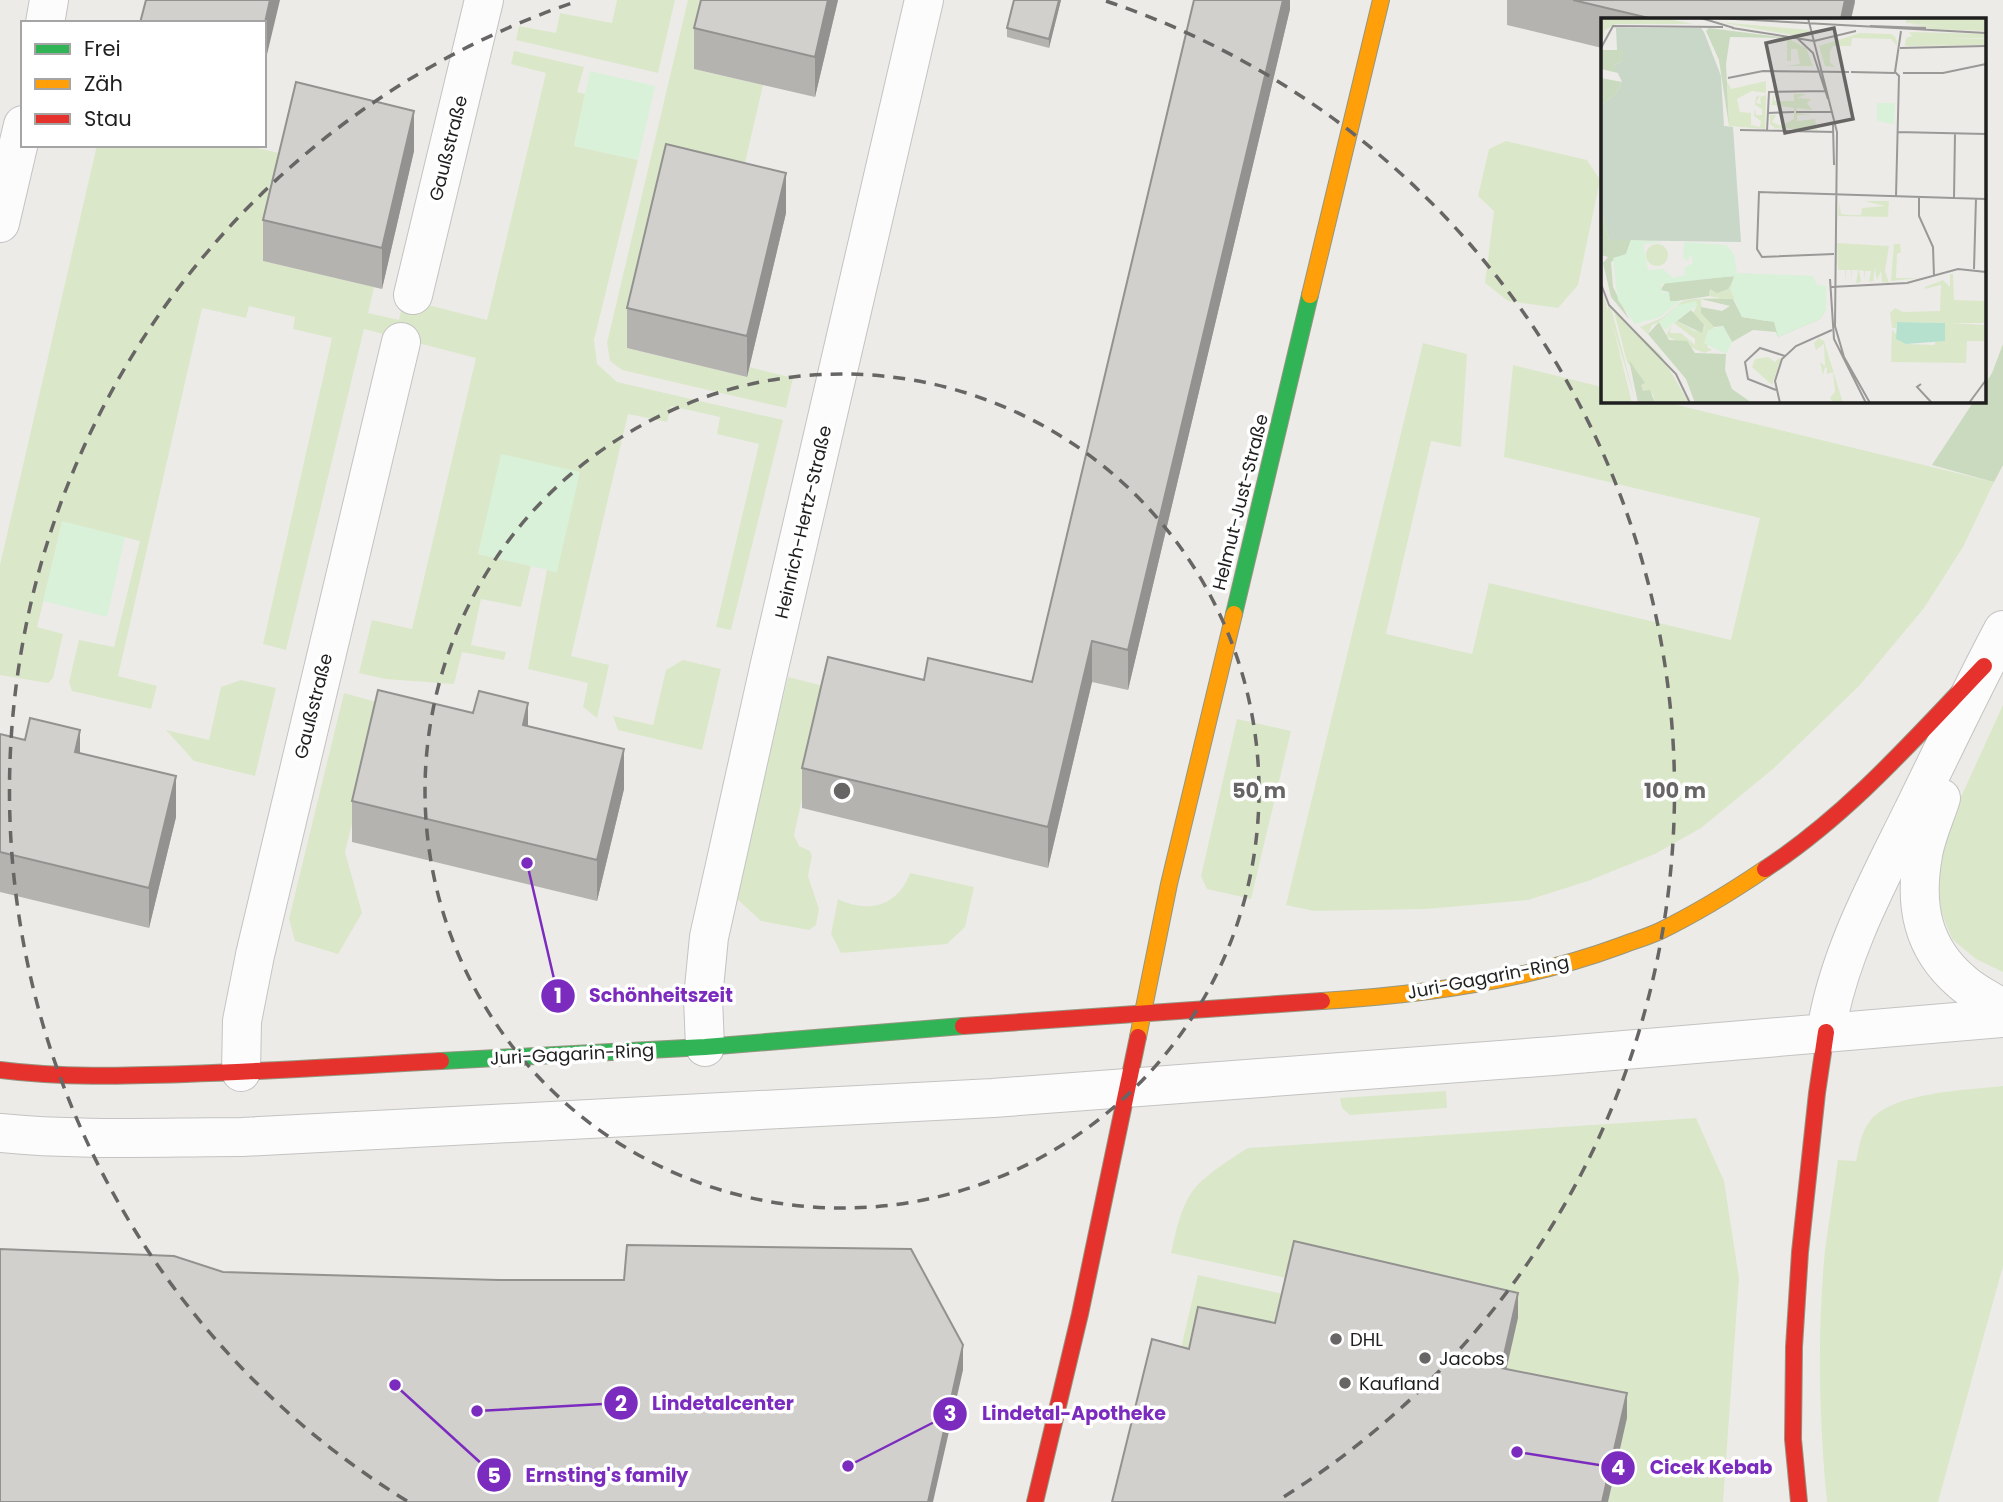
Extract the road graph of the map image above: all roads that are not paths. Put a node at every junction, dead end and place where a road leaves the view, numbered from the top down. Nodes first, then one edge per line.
1 (49, 0) edge
2 (484, 0) edge
3 (924, 0) edge
4 (1381, 0) edge
5 (45, 21) edge
6 (21, 134) edge
7 (0, 223) edge
8 (413, 295) dead end
9 (401, 342) dead end
10 (2003, 630) edge
11 (1984, 666) junction
12 (2003, 1009) edge
13 (1143, 1014) junction
14 (2003, 1018) edge
15 (1826, 1032) junction
16 (705, 1047) junction
17 (0, 1070) edge
18 (241, 1072) junction
19 (1128, 1087) junction
20 (0, 1133) edge
21 (1035, 1502) edge
22 (1799, 1502) edge

1 - 5 street
2 - 8 street, Gaußstraße
3 - 16 street, Heinrich-Hertz-Straße
4 - 13 street, Helmut-Just-Straße
6 - 7 street
9 - 18 street, Gaußstraße
10 - 11 street
11 - 12 street
11 - 13 street, Juri-Gagarin-Ring
11 - 15 street
13 - 16 street, Juri-Gagarin-Ring
13 - 19 street
14 - 15 street
15 - 19 street
15 - 22 street
16 - 18 street, Juri-Gagarin-Ring
17 - 18 street, Juri-Gagarin-Ring
19 - 20 street
19 - 21 street

